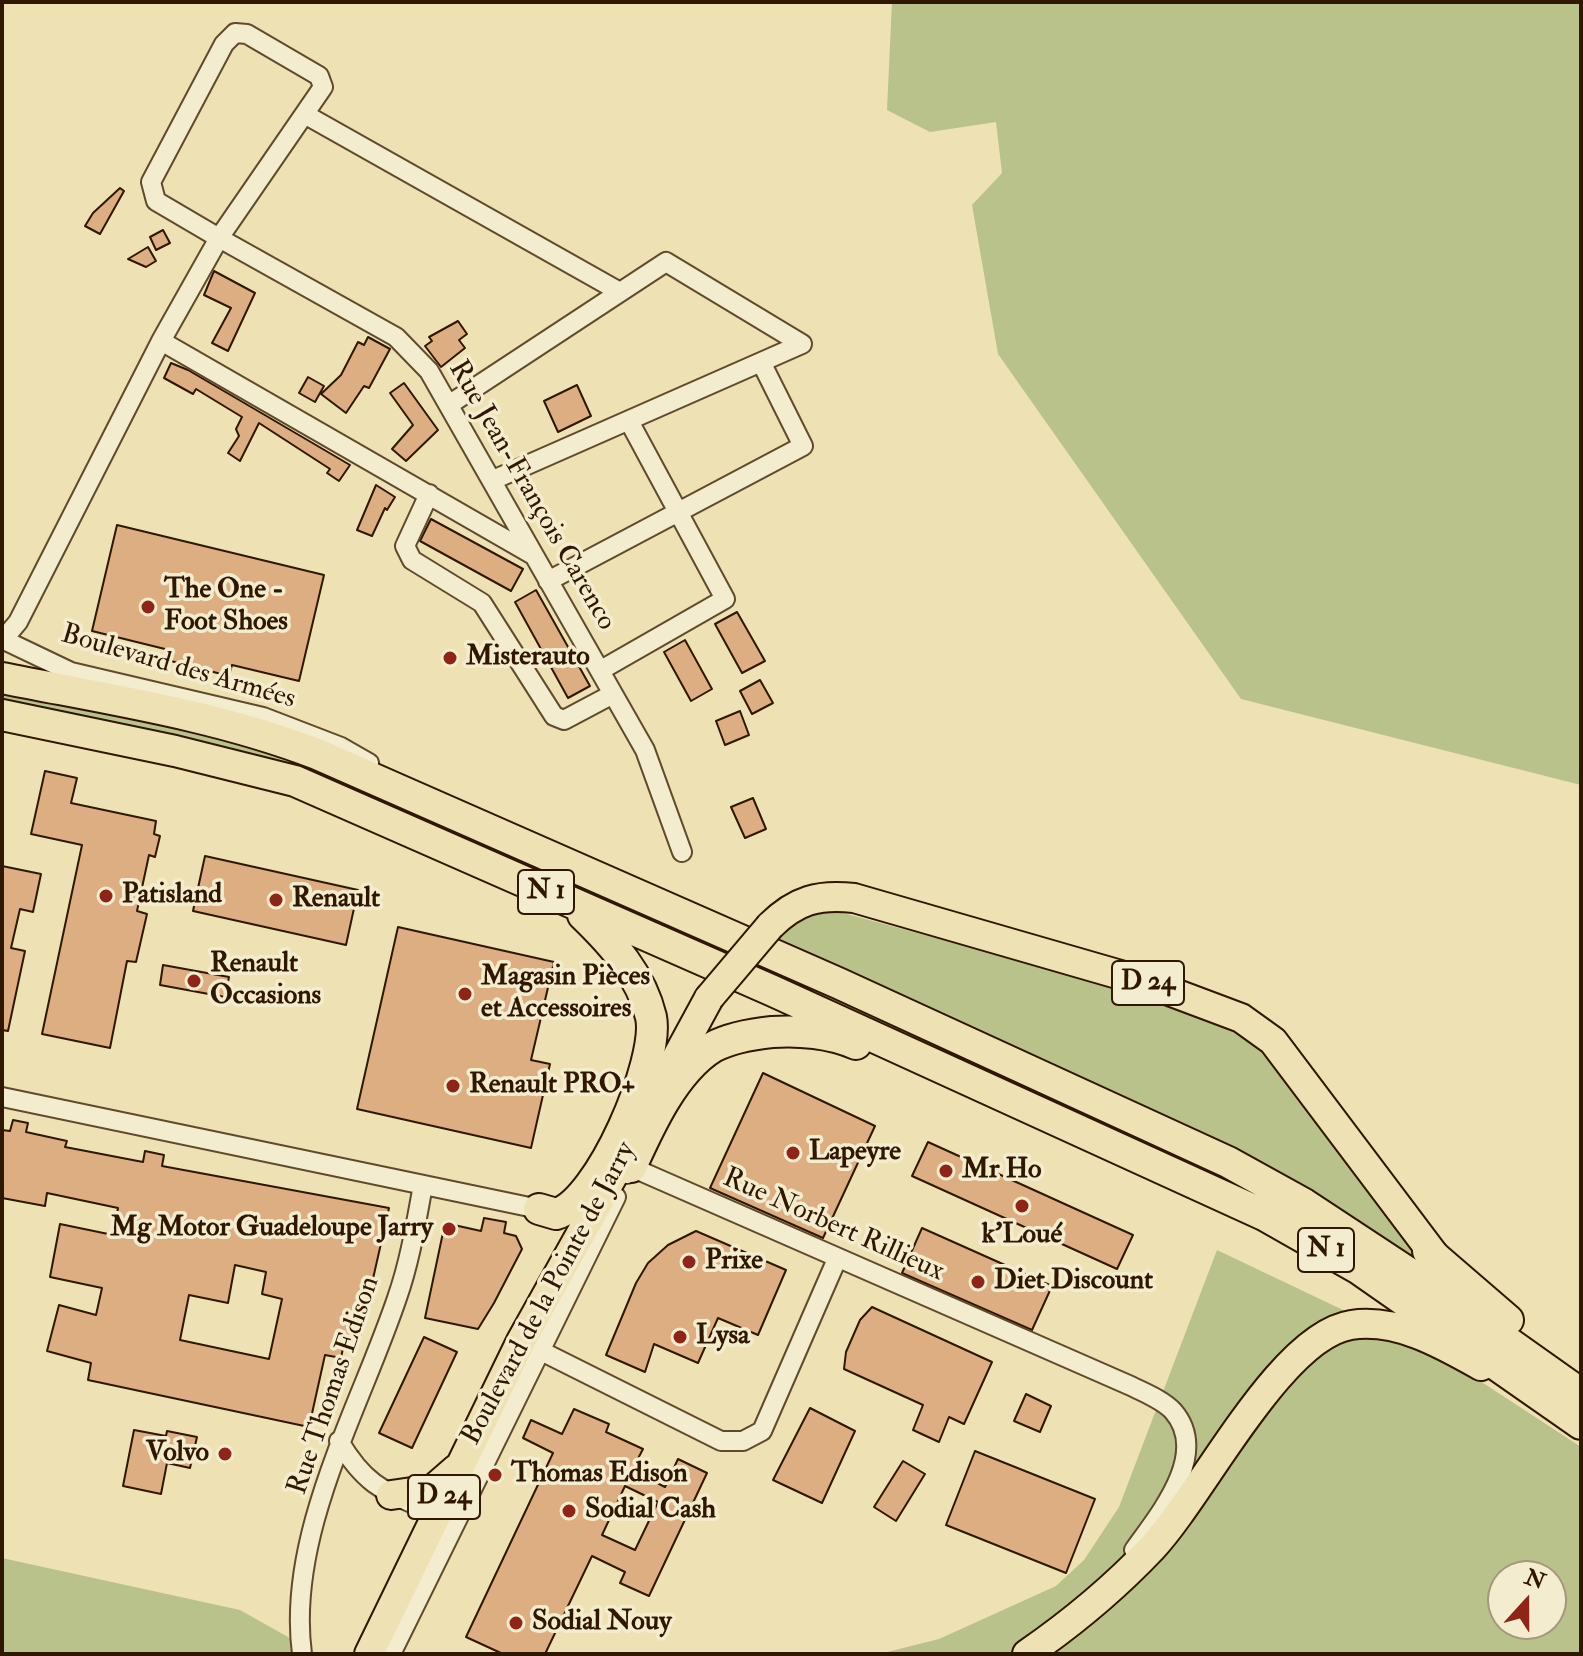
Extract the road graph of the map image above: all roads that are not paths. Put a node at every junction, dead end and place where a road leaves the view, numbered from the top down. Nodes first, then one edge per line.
1 (306, 115) junction
2 (219, 238) junction
3 (620, 292) junction
4 (161, 341) junction
5 (761, 362) junction
6 (450, 404) junction
7 (629, 421) junction
8 (493, 480) junction
9 (429, 494) junction
10 (679, 512) junction
11 (534, 556) junction
12 (548, 581) junction
13 (2, 640) edge
14 (601, 670) junction
15 (2, 678) edge
16 (613, 694) junction
17 (2, 715) edge
18 (466, 818) junction
19 (682, 852) dead end
20 (570, 903) junction
21 (2, 1097) edge
22 (1071, 1126) junction
23 (631, 1167) junction
24 (423, 1185) junction
25 (539, 1209) joint
26 (1428, 1251) joint
27 (837, 1259) junction
28 (531, 1346) junction
29 (1572, 1397) edge
30 (339, 1441) junction
31 (457, 1468) junction
32 (391, 1495) junction
33 (437, 1514) junction
34 (437, 1562) junction
35 (1105, 1592) junction
36 (302, 1654) edge
37 (369, 1654) edge
38 (391, 1654) edge
39 (1027, 1654) edge

1 - 2 street
1 - 2 street, Rue Jean-François Carenco
1 - 3 street
2 - 4 street
2 - 6 street, Rue Jean-François Carenco
3 - 5 street
3 - 6 street
4 - 9 street
4 - 13 street
5 - 7 street
5 - 10 street
6 - 8 street, Rue Jean-François Carenco
7 - 8 street
7 - 10 street
8 - 11 street, Rue Jean-François Carenco
9 - 11 street
9 - 16 street
10 - 12 street
10 - 14 street
11 - 12 street, Rue Jean-François Carenco
12 - 14 street, Rue Jean-François Carenco
13 - 18 street, Boulevard des Armées
14 - 16 street, Rue Jean-François Carenco
15 - 18 highway, N 1
16 - 19 street, Rue Jean-François Carenco
17 - 20 highway, N 1
18 - 29 highway, N 1
20 - 22 highway, N 1
20 - 25 highway
21 - 24 street
22 - 23 highway
22 - 29 highway, N 1
23 - 27 street, Rue Norbert Rillieux
23 - 28 street, Boulevard de la Pointe de Jarry / D 24
24 - 25 street
24 - 30 street, Rue Thomas Edison
26 - 28 main road, Boulevard de la Pointe de Jarry / D 24, bridge
26 - 29 highway
27 - 28 street
27 - 35 street, Rue Norbert Rillieux
28 - 31 main road, Boulevard de la Pointe de Jarry / D 24
28 - 34 street, Boulevard de la Pointe de Jarry / D 24
29 - 35 main road
30 - 32 street
30 - 36 street, Rue Thomas Edison
31 - 32 main road
31 - 33 main road, Boulevard de la Pointe de Jarry / D 24
32 - 33 street
33 - 34 street
33 - 37 main road, Boulevard de la Pointe de Jarry / D 24
34 - 38 street, Boulevard de la Pointe de Jarry / D 24
35 - 39 main road

